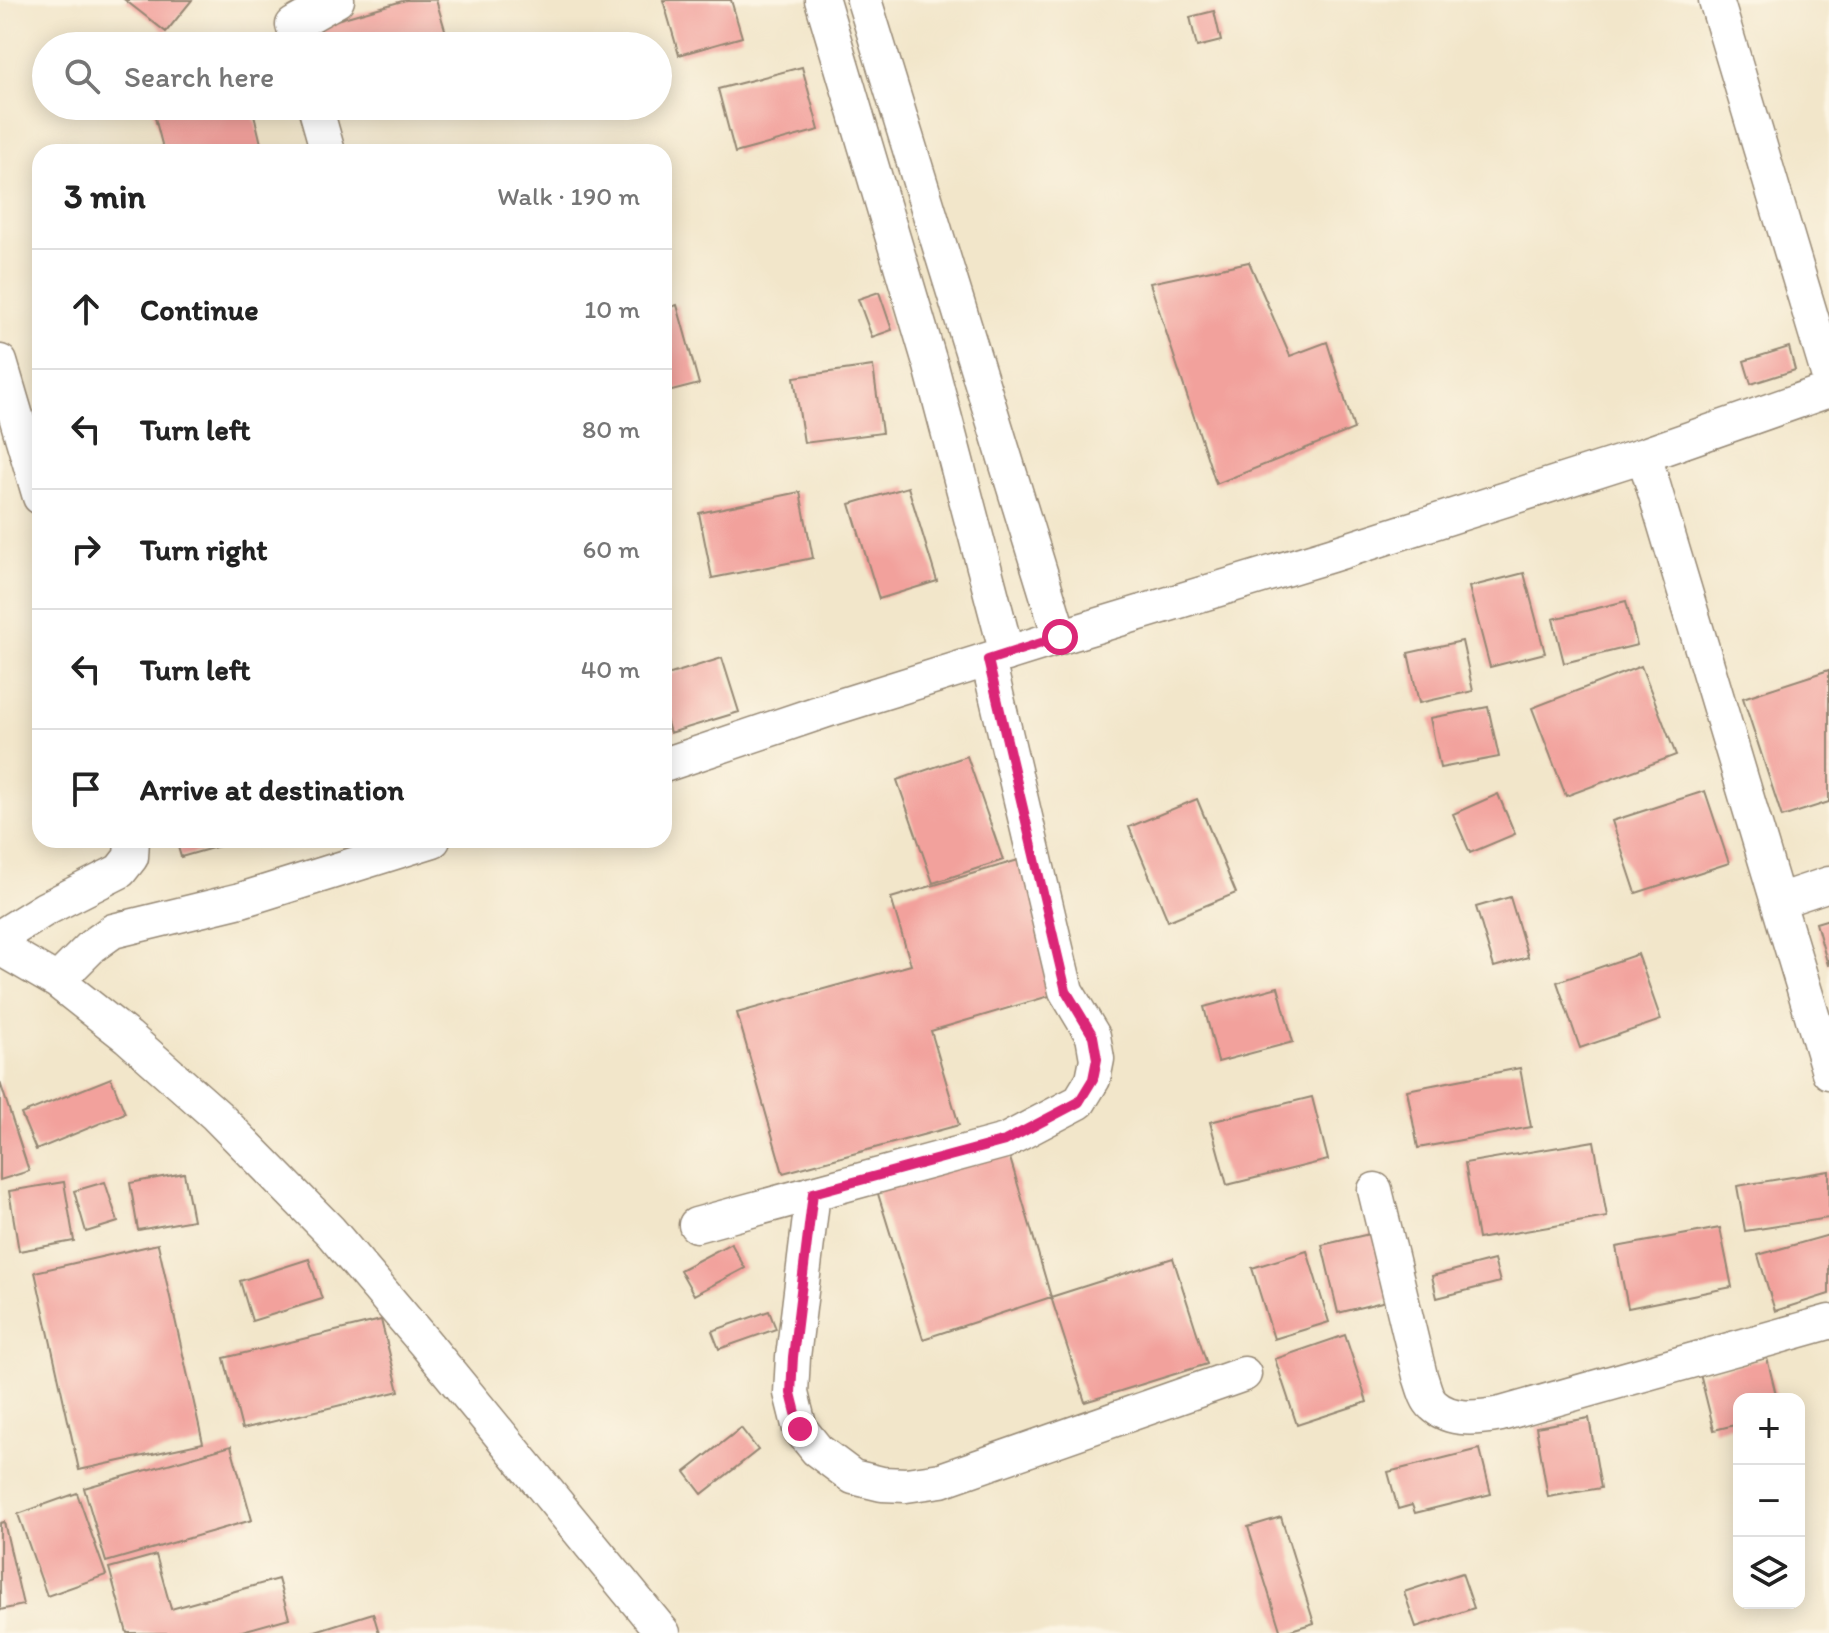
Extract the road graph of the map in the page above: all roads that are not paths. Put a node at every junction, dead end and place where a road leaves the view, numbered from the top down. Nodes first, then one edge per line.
1 (337, 0) edge
2 (822, 0) edge
3 (864, 0) edge
4 (1716, 0) edge
5 (293, 24) edge
6 (319, 120) edge
7 (326, 144) edge
8 (0, 362) edge
9 (1829, 377) edge
10 (1829, 390) edge
11 (1644, 455) junction
12 (32, 470) edge
13 (1060, 637) junction
14 (997, 657) junction
15 (672, 762) edge
16 (132, 848) edge
17 (407, 848) edge
18 (1829, 884) edge
19 (1778, 901) junction
20 (0, 937) edge
21 (8, 959) edge
22 (57, 981) junction
23 (1829, 1072) edge
24 (1375, 1190) dead end
25 (813, 1193) junction
26 (696, 1225) dead end
27 (1829, 1322) edge
28 (1244, 1374) dead end
29 (663, 1633) edge

1 - 5 street
2 - 14 street
3 - 13 street
4 - 9 street
6 - 7 street
8 - 12 street
10 - 11 street
11 - 13 street
11 - 19 street
13 - 14 street
14 - 15 street
14 - 25 street
16 - 20 street
17 - 22 street
18 - 19 street
19 - 23 street
21 - 22 street
22 - 29 street
24 - 27 street
25 - 26 street
25 - 28 street

